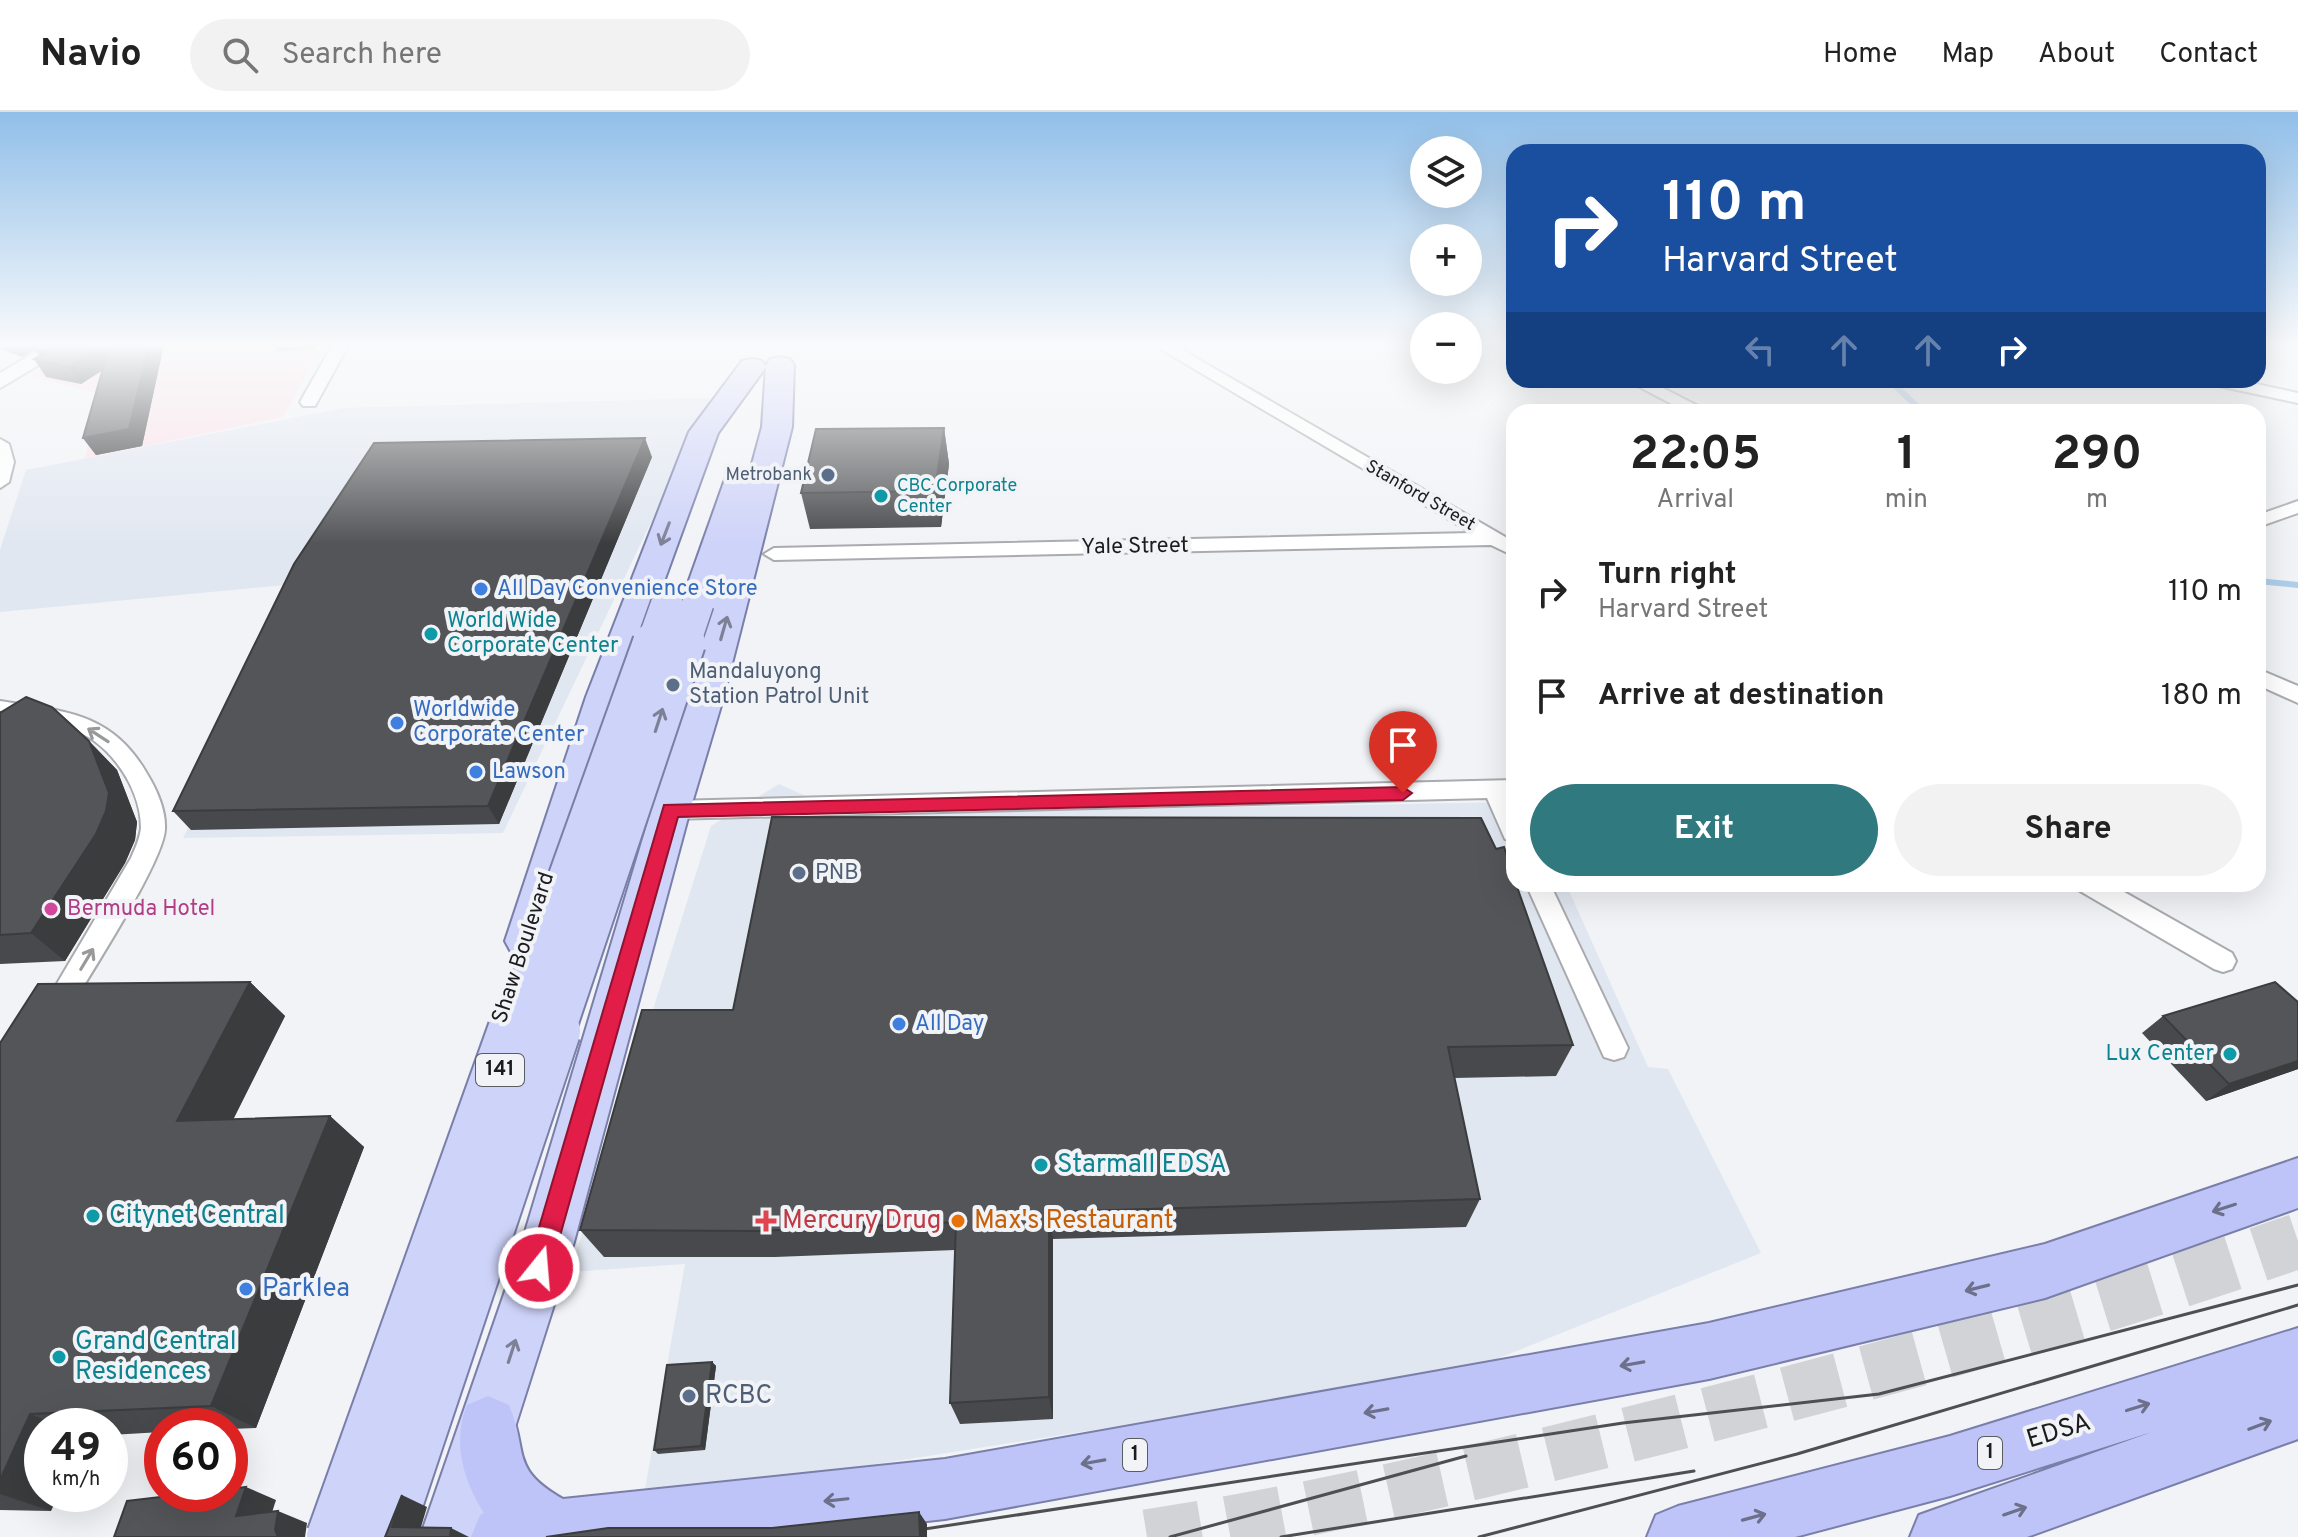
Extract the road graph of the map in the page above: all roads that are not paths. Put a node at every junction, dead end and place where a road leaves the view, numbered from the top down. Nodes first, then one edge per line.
1 (722, 410) edge
2 (750, 410) edge
3 (775, 410) edge
4 (1274, 410) edge
5 (0, 444) edge
6 (0, 482) edge
7 (2298, 507) edge
8 (2266, 518) edge
9 (1495, 539) junction
10 (1506, 545) edge
11 (774, 554) dead end
12 (682, 603) junction
13 (2266, 680) edge
14 (2298, 695) edge
15 (0, 709) edge
16 (1504, 790) edge
17 (676, 794) junction
18 (596, 796) junction
19 (1542, 892) edge
20 (2103, 892) edge
21 (2223, 961) dead end
22 (43, 1028) edge
23 (1614, 1048) dead end
24 (471, 1099) junction
25 (524, 1100) junction
26 (587, 1101) junction
27 (2298, 1183) edge
28 (2298, 1357) edge
29 (2298, 1410) edge
30 (488, 1426) junction
31 (529, 1533) edge
32 (308, 1537) edge
33 (333, 1537) edge
34 (373, 1537) edge
35 (385, 1537) edge
36 (450, 1537) edge
37 (1678, 1537) edge
38 (1941, 1537) edge

1 -> 18 main road, Shaw Boulevard / 141
2 - 12 main road, Shaw Boulevard / 141
17 -> 3 main road
4 - 9 street, Stanford Street
5 - 6 street
7 - 8 street
9 - 10 street, Stanford Street
9 - 11 street, Yale Street
12 - 33 main road, Shaw Boulevard / 141, bridge
35 -> 12 main road, Shaw Boulevard / 141, bridge
13 - 14 street
22 -> 15 street
16 - 17 street
17 - 18 main road
17 - 26 main road
18 - 24 main road, Shaw Boulevard / 141
18 - 25 highway
19 - 23 street
20 - 21 street
24 - 25 main road
24 - 32 main road, Shaw Boulevard / 141
25 - 26 main road
25 - 34 highway
30 -> 26 main road
27 -> 31 highway, 1
37 -> 28 highway, EDSA / 1
38 -> 29 highway
30 - 31 highway
30 - 36 main road

